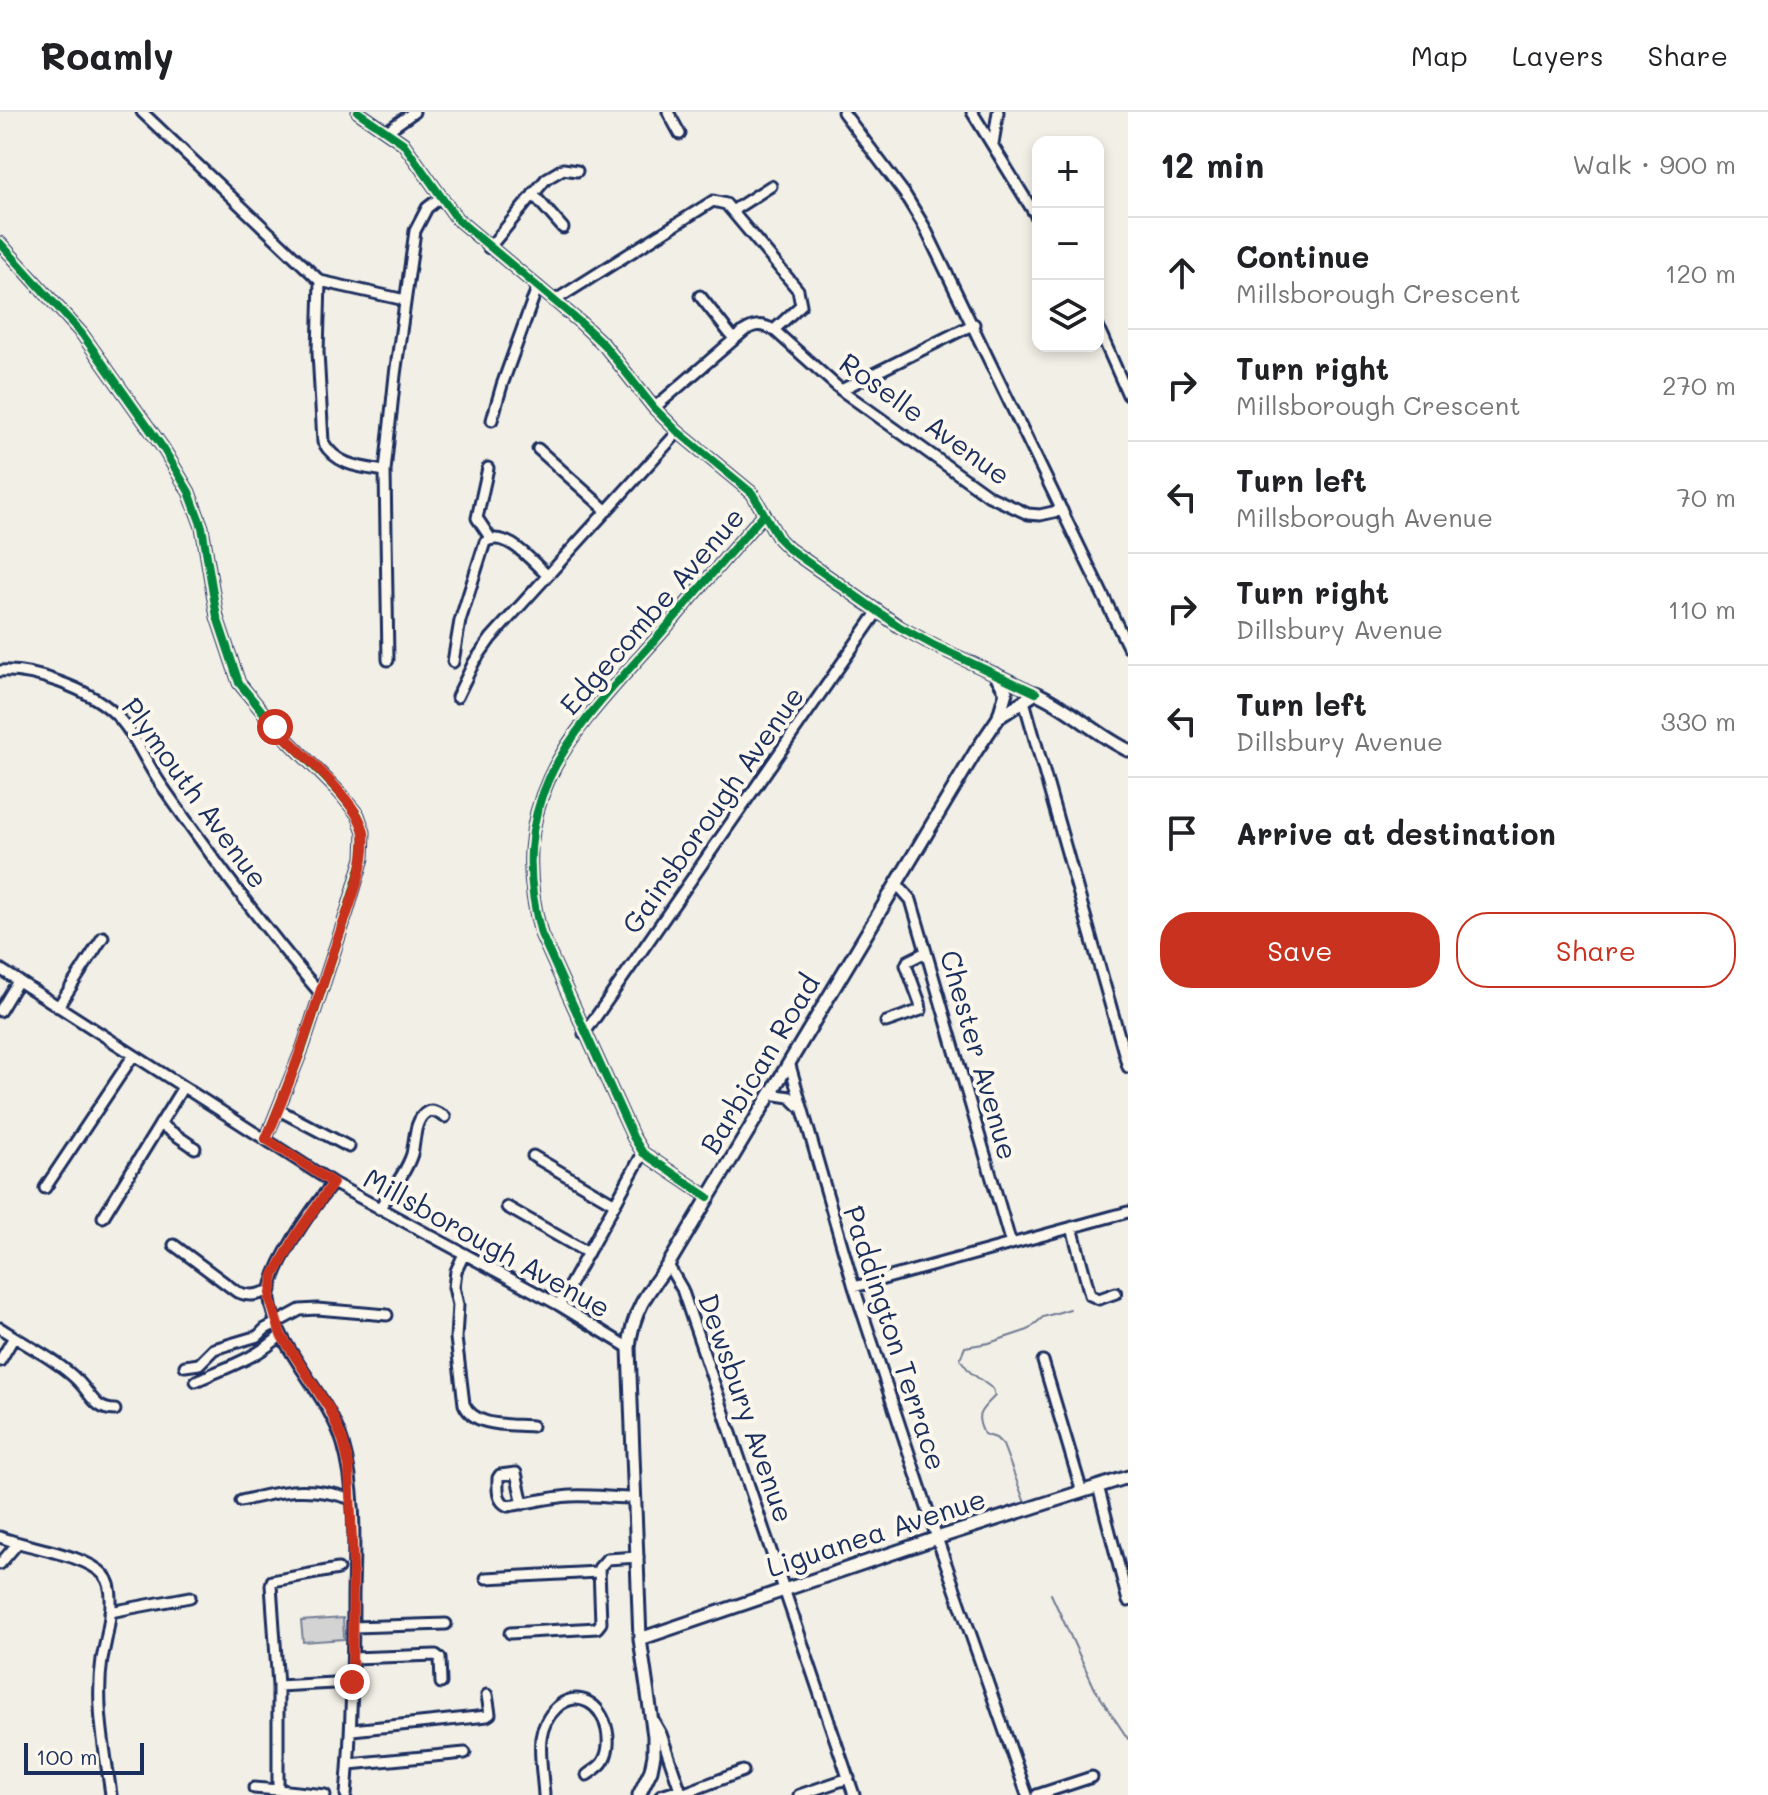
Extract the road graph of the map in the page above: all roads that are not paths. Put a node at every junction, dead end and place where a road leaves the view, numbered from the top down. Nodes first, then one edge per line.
1 (142, 112) edge
2 (358, 112) edge
3 (414, 112) edge
4 (668, 112) edge
5 (972, 112) edge
6 (998, 112) edge
7 (845, 114) edge
8 (387, 131) junction
9 (680, 134) dead end
10 (993, 144) junction
11 (577, 171) dead end
12 (771, 186) dead end
13 (533, 194) junction
14 (441, 197) junction
15 (1032, 209) edge
16 (732, 211) junction
17 (563, 228) dead end
18 (0, 243) edge
19 (489, 248) junction
20 (320, 281) junction
21 (537, 288) junction
22 (700, 296) dead end
23 (405, 300) junction
24 (554, 301) junction
25 (974, 324) junction
26 (774, 330) junction
27 (734, 339) junction
28 (1104, 341) edge
29 (841, 390) junction
30 (1128, 395) edge
31 (654, 408) junction
32 (492, 420) dead end
33 (678, 432) junction
34 (538, 449) dead end
35 (488, 468) dead end
36 (385, 471) junction
37 (1062, 510) junction
38 (607, 511) junction
39 (764, 514) junction
40 (491, 539) junction
41 (547, 575) junction
42 (878, 611) junction
43 (1128, 647) edge
44 (388, 660) dead end
45 (453, 662) dead end
46 (0, 671) edge
47 (996, 675) junction
48 (1036, 693) junction
49 (457, 697) dead end
50 (1024, 701) junction
51 (999, 717) junction
52 (1128, 750) edge
53 (897, 884) junction
54 (103, 937) dead end
55 (91, 951) junction
56 (79, 952) dead end
57 (926, 952) junction
58 (0, 969) edge
59 (16, 984) junction
60 (320, 993) junction
61 (58, 1007) junction
62 (0, 1011) edge
63 (886, 1022) dead end
64 (584, 1034) junction
65 (133, 1056) junction
66 (789, 1062) junction
67 (1128, 1067) edge
68 (183, 1087) junction
69 (770, 1094) junction
70 (801, 1109) junction
71 (279, 1110) junction
72 (445, 1117) dead end
73 (160, 1124) junction
74 (266, 1139) junction
75 (349, 1147) dead end
76 (195, 1148) dead end
77 (643, 1153) junction
78 (533, 1156) dead end
79 (333, 1183) junction
80 (45, 1188) dead end
81 (708, 1197) junction
82 (615, 1204) junction
83 (507, 1207) dead end
84 (379, 1209) junction
85 (1128, 1212) edge
86 (103, 1217) dead end
87 (1072, 1227) junction
88 (1011, 1244) junction
89 (174, 1245) dead end
90 (588, 1253) junction
91 (464, 1254) junction
92 (668, 1265) junction
93 (854, 1287) junction
94 (271, 1290) junction
95 (1116, 1293) dead end
96 (559, 1305) junction
97 (387, 1315) dead end
98 (276, 1324) junction
99 (0, 1328) edge
100 (281, 1335) junction
101 (14, 1337) junction
102 (629, 1348) junction
103 (0, 1361) edge
104 (1043, 1361) dead end
105 (185, 1366) dead end
106 (196, 1381) dead end
107 (115, 1410) dead end
108 (532, 1426) dead end
109 (1128, 1477) edge
110 (1098, 1486) junction
111 (1082, 1492) junction
112 (635, 1498) junction
113 (352, 1499) junction
114 (241, 1501) dead end
115 (523, 1504) dead end
116 (0, 1537) edge
117 (937, 1538) junction
118 (17, 1544) junction
119 (638, 1557) junction
120 (0, 1564) edge
121 (338, 1569) dead end
122 (598, 1572) junction
123 (486, 1578) dead end
124 (786, 1588) junction
125 (190, 1597) dead end
126 (1128, 1601) edge
127 (110, 1612) junction
128 (446, 1624) dead end
129 (353, 1627) junction
130 (510, 1633) dead end
131 (640, 1639) junction
132 (353, 1658) junction
133 (352, 1682) junction
134 (441, 1683) dead end
135 (278, 1686) junction
136 (487, 1695) dead end
137 (651, 1717) junction
138 (352, 1730) junction
139 (465, 1753) dead end
140 (349, 1764) junction
141 (743, 1771) dead end
142 (587, 1775) dead end
143 (1092, 1777) dead end
144 (849, 1778) junction
145 (254, 1788) dead end
146 (278, 1790) junction
147 (681, 1793) edge
148 (111, 1795) edge
149 (325, 1795) edge
150 (346, 1795) edge
151 (544, 1795) edge
152 (639, 1795) edge
153 (661, 1795) edge
154 (799, 1795) edge
155 (854, 1795) edge
156 (1027, 1795) edge
157 (1037, 1795) edge

1 - 20 street
2 - 8 street
3 - 8 street
4 - 9 street
5 - 10 street
6 - 10 street
7 - 25 street
8 - 14 street
10 - 15 street
11 - 13 street
12 - 16 street
13 - 17 street
13 - 19 street
14 - 19 street
14 - 23 street
16 - 24 street
16 - 26 street
18 - 60 street
19 - 21 street
20 - 23 street
20 - 36 street
21 - 24 street
21 - 32 street
22 - 27 street
23 - 36 street
24 - 31 street
25 - 29 street
25 - 37 street
26 - 27 street
26 - 29 street, Roselle Avenue
27 - 31 street
28 - 30 street
29 - 37 street, Roselle Avenue
31 - 33 street
33 - 38 street
33 - 39 street
34 - 38 street
35 - 40 street
36 - 44 street
37 - 43 street
38 - 41 street
39 - 42 street
39 - 64 street, Edgecombe Avenue
40 - 41 street
40 - 45 street
41 - 49 street
42 - 47 street
42 - 64 street, Gainsborough Avenue
46 - 60 street, Plymouth Avenue
47 - 48 street
47 - 51 main road
48 - 50 main road, Barbican Road
48 - 52 main road
50 - 51 main road, Barbican Road
50 - 67 street
51 - 53 main road, Barbican Road
53 - 57 street, Chester Avenue
53 - 66 main road, Barbican Road
54 - 55 street
55 - 56 street
55 - 61 street
57 - 63 street
57 - 88 street, Chester Avenue
58 - 59 street, Millsborough Avenue
59 - 61 street, Millsborough Avenue
59 - 62 street
60 - 71 street
61 - 65 street, Millsborough Avenue
64 - 77 street, Edgecombe Avenue
65 - 68 street, Millsborough Avenue
65 - 80 street
66 - 69 main road, Barbican Road
66 - 70 street, Paddington Terrace
68 - 73 street
68 - 74 street, Millsborough Avenue
69 - 70 street
69 - 81 main road, Barbican Road
70 - 93 street, Paddington Terrace
71 - 74 street
71 - 75 street
72 - 84 street
73 - 76 street
73 - 86 street
74 - 79 street, Millsborough Avenue
77 - 81 street, Edgecombe Avenue
77 - 82 street
78 - 82 street
79 - 84 street, Millsborough Avenue
79 - 94 street
81 - 92 main road, Barbican Road
82 - 90 street
83 - 90 street
84 - 91 street, Millsborough Avenue
85 - 87 street
87 - 88 street
87 - 95 street
88 - 93 street
89 - 94 street
90 - 96 street
91 - 96 street, Millsborough Avenue
91 - 108 street
92 - 102 main road, Barbican Road
92 - 124 street, Dewsbury Avenue
93 - 117 street, Paddington Terrace
94 - 98 street
96 - 102 street, Millsborough Avenue
97 - 98 street
98 - 100 street
98 - 105 street
99 - 101 street
100 - 106 street
100 - 113 street
101 - 103 street
101 - 107 street
102 - 112 main road, Barbican Road
104 - 111 street
109 - 110 main road, Liguanea Avenue
110 - 111 main road, Liguanea Avenue
110 - 126 street
111 - 117 main road, Liguanea Avenue
112 - 115 street
112 - 119 main road, Barbican Road
113 - 114 street
113 - 129 street
116 - 118 street
117 - 124 main road, Liguanea Avenue
117 - 156 street, Paddington Terrace
118 - 120 street
118 - 127 street
119 - 122 street
119 - 131 main road, Barbican Road
121 - 135 street
122 - 123 street
122 - 130 street
124 - 131 main road, Liguanea Avenue
124 - 144 street, Dewsbury Avenue
125 - 127 street
127 - 148 street
128 - 129 street
129 - 132 street
131 - 137 main road, Barbican Road
132 - 133 street
132 - 134 street
133 - 135 street
133 - 138 street
135 - 146 street
136 - 138 street
137 - 147 street
137 - 152 main road, Barbican Road
138 - 140 street
139 - 140 street
140 - 150 street
141 - 147 street
142 - 151 street
143 - 157 street
144 - 154 street
144 - 155 street, Dewsbury Avenue
145 - 146 street
146 - 149 street
147 - 153 street

